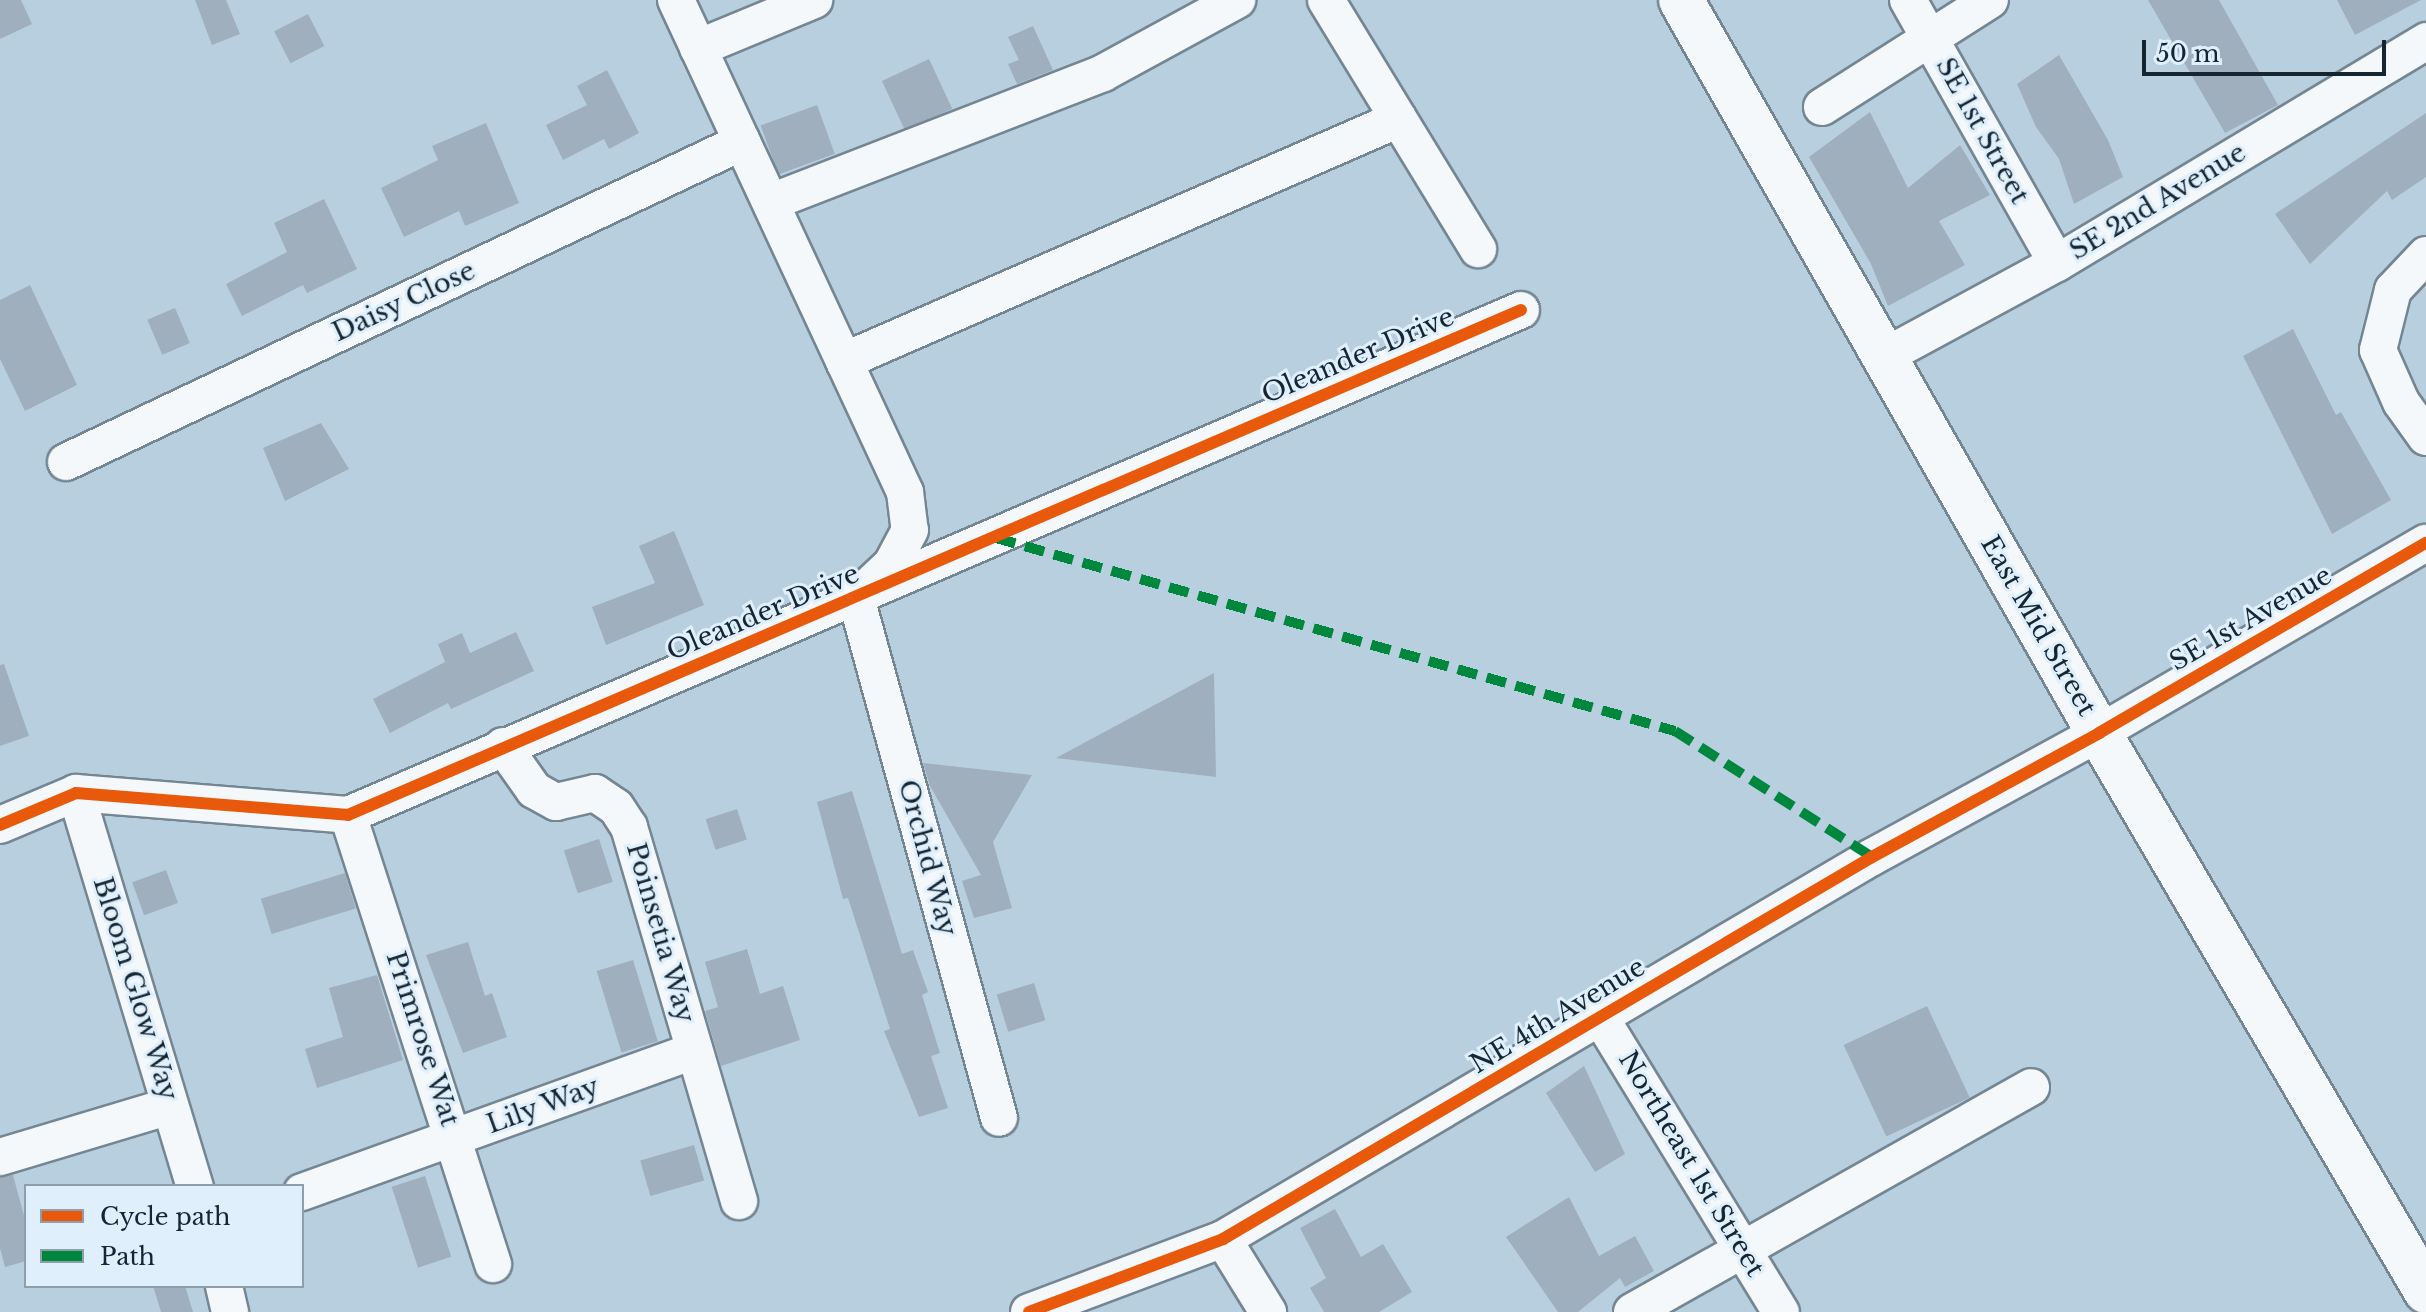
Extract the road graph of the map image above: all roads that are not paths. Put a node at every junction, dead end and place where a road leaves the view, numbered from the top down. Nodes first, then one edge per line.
1 (676, 0) edge
2 (814, 0) edge
3 (1237, 0) edge
4 (1326, 0) edge
5 (1681, 0) edge
6 (1908, 0) edge
7 (1990, 0) edge
8 (1929, 36) junction
9 (2426, 41) edge
10 (698, 48) junction
11 (1822, 107) dead end
12 (1399, 119) junction
13 (742, 142) junction
14 (771, 202) junction
15 (1478, 249) dead end
16 (2426, 255) edge
17 (2057, 263) junction
18 (1521, 310) dead end
19 (1885, 356) junction
20 (844, 361) junction
21 (2426, 437) edge
22 (66, 462) dead end
23 (2426, 543) edge
24 (856, 598) junction
25 (2099, 733) junction
26 (503, 746) junction
27 (76, 793) junction
28 (348, 815) junction
29 (0, 825) edge
30 (1600, 1017) junction
31 (694, 1051) junction
32 (2031, 1087) dead end
33 (170, 1106) junction
34 (999, 1118) dead end
35 (454, 1138) junction
36 (0, 1157) edge
37 (194, 1184) edge
38 (304, 1191) edge
39 (739, 1201) dead end
40 (1223, 1239) junction
41 (1743, 1250) junction
42 (493, 1264) dead end
43 (224, 1288) edge
44 (2426, 1291) edge
45 (230, 1312) edge
46 (1029, 1312) edge
47 (1268, 1312) edge
48 (1632, 1312) edge
49 (1781, 1312) edge

1 - 10 street
2 - 10 street
3 - 14 street
4 - 12 street
5 - 19 street, East Mid Street
6 - 8 street, SE 1st Street
7 - 8 street
8 - 11 street
8 - 17 street, SE 1st Street
9 - 17 street, SE 2nd Avenue
10 - 13 street
12 - 15 street
12 - 20 street
13 - 14 street
13 - 22 street, Daisy Close
14 - 20 street
16 - 21 street
17 - 19 street, SE 2nd Avenue
18 - 24 street, Oleander Drive
19 - 25 street, East Mid Street
20 - 24 street
23 - 25 street, SE 1st Avenue
24 - 26 street, Oleander Drive
24 - 34 street, Orchid Way
25 - 30 street, NE 4th Avenue
25 - 44 street, East Mid Street
26 - 28 street, Oleander Drive
26 - 31 street, Poinsetia Way
27 - 28 street, Oleander Drive
27 - 29 street, Oleander Drive
27 - 33 street, Bloom Glow Way
28 - 35 street, Primrose Wat
30 - 40 street, NE 4th Avenue
30 - 41 street, Northeast 1st Street
31 - 35 street, Lily Way
31 - 39 street, Poinsetia Way
32 - 41 street
33 - 36 street
33 - 37 street, Bloom Glow Way
35 - 38 street, Lily Way
35 - 42 street, Primrose Wat
40 - 46 street, NE 4th Avenue
40 - 47 street
41 - 48 street
41 - 49 street, Northeast 1st Street
43 - 45 street

